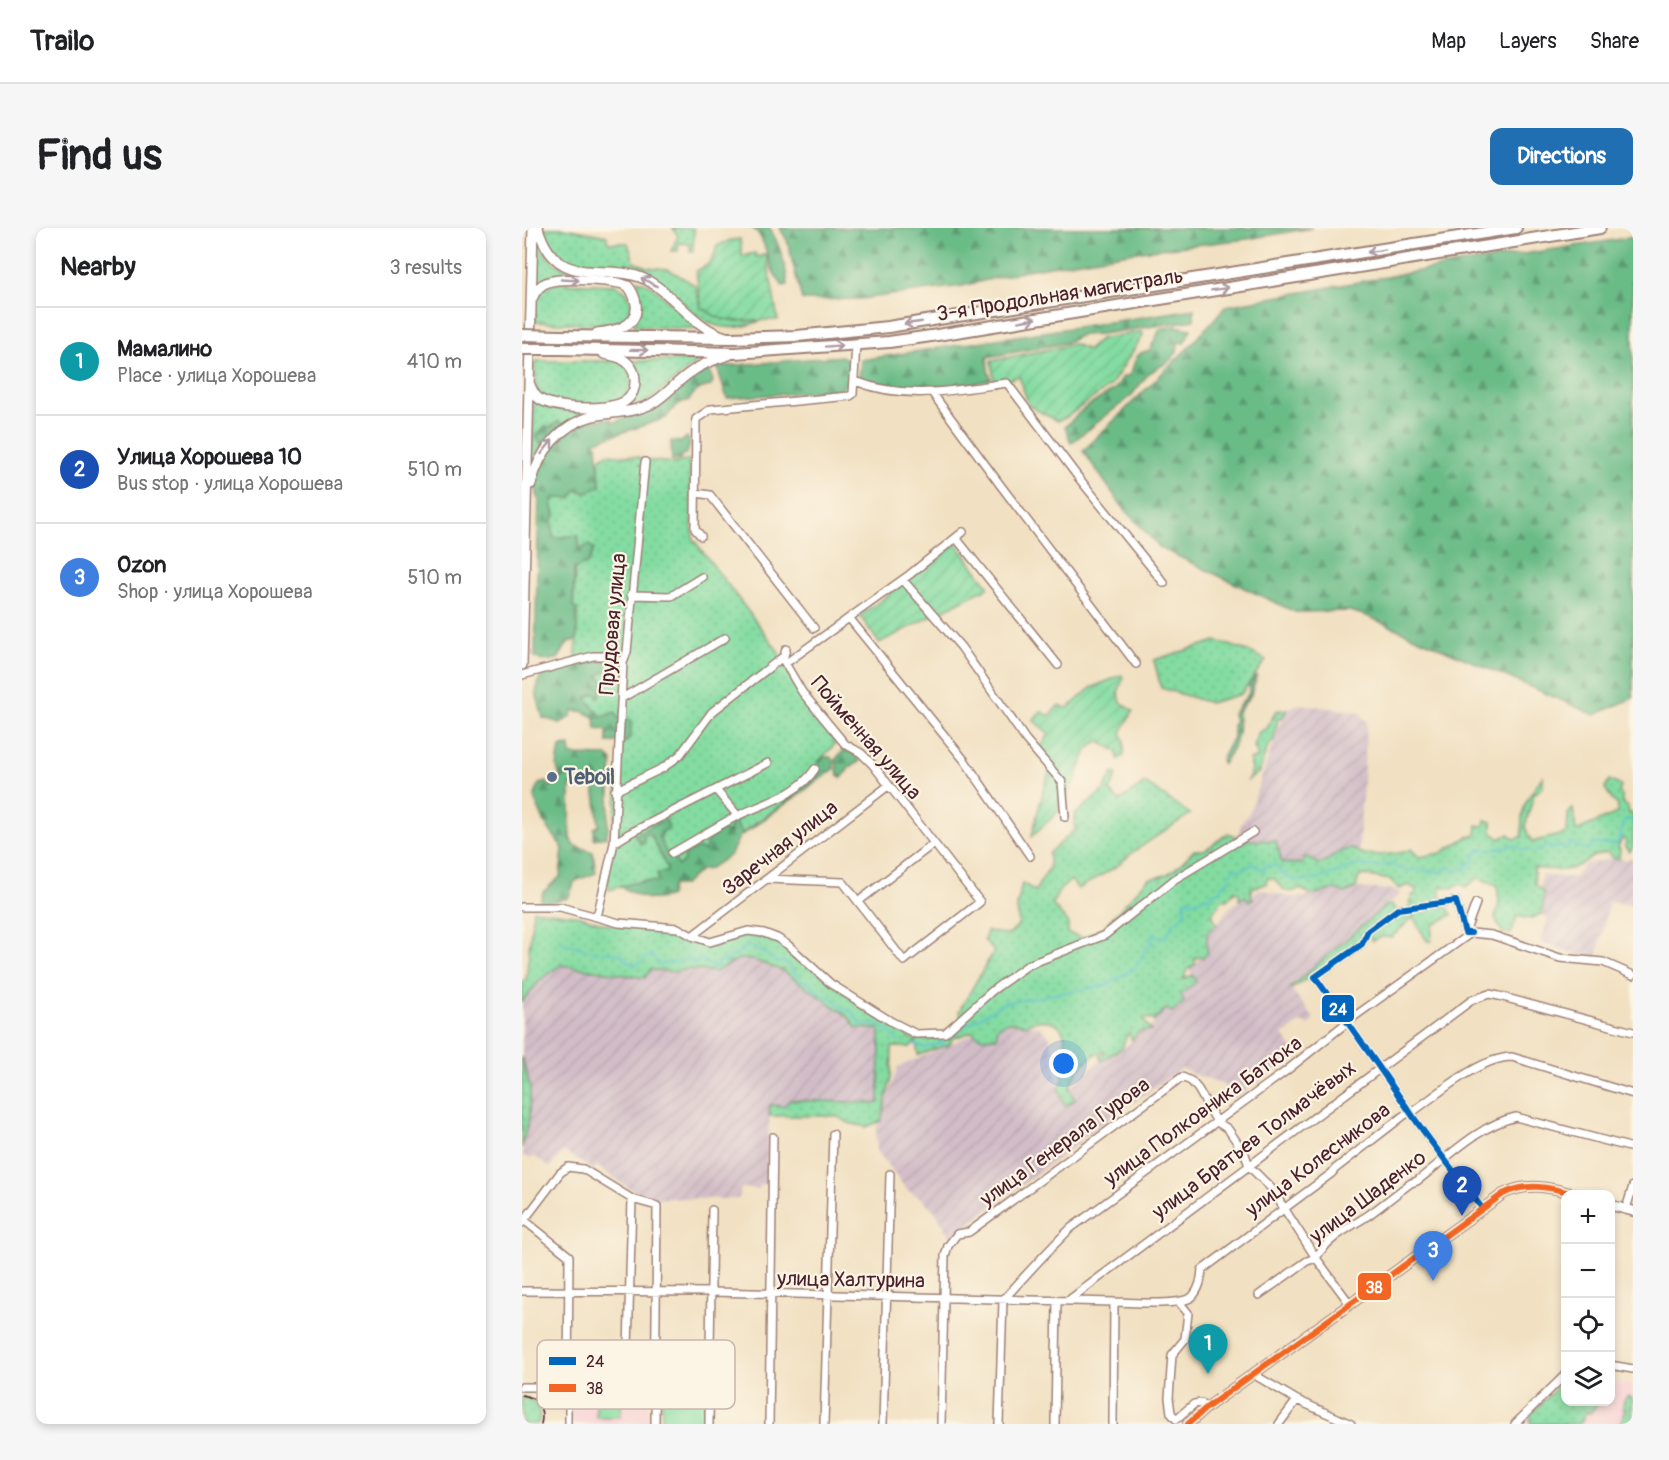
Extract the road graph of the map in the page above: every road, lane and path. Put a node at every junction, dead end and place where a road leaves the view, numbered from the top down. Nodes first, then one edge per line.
1 (532, 228) edge
2 (538, 228) edge
3 (1516, 228) edge
4 (1600, 228) edge
5 (530, 310) junction
6 (522, 335) edge
7 (560, 336) junction
8 (731, 338) junction
9 (856, 344) junction
10 (522, 349) edge
11 (560, 349) junction
12 (735, 352) junction
13 (528, 375) junction
14 (855, 381) junction
15 (933, 394) junction
16 (645, 462) dead end
17 (696, 493) junction
18 (526, 501) junction
19 (963, 532) dead end
20 (701, 536) dead end
21 (956, 538) junction
22 (702, 577) dead end
23 (903, 580) junction
24 (1164, 584) dead end
25 (523, 585) edge
26 (631, 596) junction
27 (850, 619) junction
28 (814, 628) dead end
29 (725, 638) dead end
30 (786, 649) dead end
31 (784, 661) junction
32 (623, 663) junction
33 (1136, 664) dead end
34 (522, 665) edge
35 (1058, 665) dead end
36 (522, 675) edge
37 (622, 698) junction
38 (768, 763) dead end
39 (815, 769) dead end
40 (888, 786) junction
41 (716, 790) junction
42 (615, 791) junction
43 (738, 816) junction
44 (1065, 817) dead end
45 (1253, 832) dead end
46 (614, 843) junction
47 (933, 844) junction
48 (672, 853) dead end
49 (1030, 856) dead end
50 (767, 879) junction
51 (859, 901) junction
52 (1476, 903) dead end
53 (522, 907) edge
54 (597, 916) junction
55 (1468, 933) junction
56 (692, 936) junction
57 (1633, 975) edge
58 (1347, 1024) junction
59 (1633, 1032) edge
60 (1380, 1067) junction
61 (1633, 1094) edge
62 (1411, 1113) junction
63 (1217, 1122) junction
64 (833, 1134) dead end
65 (773, 1137) dead end
66 (1633, 1148) edge
67 (1445, 1159) junction
68 (1249, 1166) junction
69 (890, 1174) dead end
70 (1633, 1186) edge
71 (1561, 1191) edge
72 (632, 1199) junction
73 (1482, 1208) junction
74 (712, 1210) dead end
75 (1284, 1210) junction
76 (1629, 1210) edge
77 (523, 1221) edge
78 (1316, 1258) junction
79 (522, 1291) edge
80 (568, 1292) junction
81 (629, 1292) junction
82 (712, 1292) junction
83 (656, 1293) junction
84 (771, 1295) junction
85 (826, 1295) junction
86 (1259, 1295) dead end
87 (886, 1296) junction
88 (1192, 1297) junction
89 (945, 1298) junction
90 (1003, 1300) junction
91 (1057, 1301) junction
92 (1068, 1301) junction
93 (1114, 1302) junction
94 (1179, 1302) junction
95 (1350, 1304) junction
96 (1188, 1313) junction
97 (568, 1340) edge
98 (628, 1340) edge
99 (655, 1340) edge
100 (711, 1340) edge
101 (1615, 1366) edge
102 (1633, 1369) edge
103 (1253, 1374) junction
104 (1561, 1379) edge
105 (522, 1387) edge
106 (537, 1387) edge
107 (1297, 1400) junction
108 (1206, 1408) junction
109 (655, 1409) edge
110 (709, 1409) edge
111 (655, 1424) edge
112 (709, 1424) edge
113 (769, 1424) edge
114 (824, 1424) edge
115 (883, 1424) edge
116 (941, 1424) edge
117 (999, 1424) edge
118 (1055, 1424) edge
119 (1113, 1424) edge
120 (1188, 1424) edge
121 (1279, 1424) edge
122 (1351, 1424) edge
123 (1515, 1424) edge

1 - 5 main road
8 -> 2 main road
3 -> 8 highway, 3-я Продольная магистраль
9 -> 4 highway, 3-я Продольная магистраль
5 -> 7 main road
5 - 13 main road
6 - 7 highway, 3-я Продольная магистраль, bridge
7 - 8 highway, 3-я Продольная магистраль
12 -> 9 highway, 3-я Продольная магистраль
9 - 14 street
10 - 11 highway, 3-я Продольная магистраль, bridge
11 -> 12 highway, 3-я Продольная магистраль
11 - 13 main road
18 -> 12 main road
13 - 18 main road
14 - 15 street
14 - 17 street
15 - 24 street
15 - 33 street
16 - 26 street, Прудовая улица
17 - 20 street
17 - 28 street
18 - 25 main road
19 - 21 street
21 - 23 street
21 - 35 street
22 - 26 street
23 - 27 street
23 - 44 street
25 - 34 main road
26 - 32 street, Прудовая улица
27 - 31 street
27 - 49 street
29 - 37 street
30 - 31 street
31 - 40 street, Пойменная улица
31 - 42 street
32 - 36 street
32 - 37 street, Прудовая улица
37 - 42 street, Прудовая улица
38 - 41 street
39 - 43 street
40 - 47 street, Пойменная улица
40 - 50 street, Заречная улица
41 - 43 street
41 - 46 street
42 - 46 street, Прудовая улица
43 - 48 street
45 - 56 street
46 - 54 street, Прудовая улица
47 - 51 street
47 - 51 street, Пойменная улица
50 - 51 street
50 - 56 street, Заречная улица
52 - 55 street
53 - 54 street
54 - 56 street
55 - 57 street
55 - 58 street, улица Полковника Батюка
55 - 58 street
58 - 60 street
58 - 63 street, улица Полковника Батюка
59 - 60 street, улица Братьев Толмачёвых
60 - 62 street
60 - 68 street, улица Братьев Толмачёвых
61 - 62 street, улица Колесникова
62 - 67 street
62 - 75 street, улица Колесникова
63 - 68 street
63 - 89 street, улица Генерала Гурова
63 - 90 street, улица Полковника Батюка
64 - 85 street
65 - 84 street
66 - 67 street, улица Шаденко
67 - 73 street
67 - 78 street, улица Шаденко
68 - 75 street
68 - 92 street, улица Братьев Толмачёвых
69 - 87 street
70 - 76 street
71 - 73 main road
72 - 77 street
72 - 81 street
72 - 83 street
73 - 95 main road
74 - 82 street
75 - 78 street
75 - 88 street, улица Колесникова
77 - 80 street
78 - 86 street, улица Шаденко
78 - 95 street
79 - 80 street, улица Халтурина
80 - 81 street, улица Халтурина
80 - 97 street
81 - 83 street, улица Халтурина
81 - 98 street
82 - 83 street, улица Халтурина
82 - 84 street, улица Халтурина
82 - 100 street
83 - 99 street
84 - 85 street, улица Халтурина
84 - 113 street
85 - 87 street, улица Халтурина
85 - 114 street
87 - 89 street, улица Халтурина
87 - 115 street
88 - 94 street
88 - 96 street, улица Колесникова
89 - 90 street, улица Халтурина
89 - 116 street
90 - 91 street, улица Халтурина
90 - 117 street
91 - 92 street, улица Халтурина
91 - 118 street
92 - 93 street, улица Халтурина
93 - 94 street, улица Халтурина
93 - 119 street
94 - 96 street
95 - 103 main road
96 - 108 street, улица Колесникова
101 - 102 street
103 - 107 street
103 - 108 main road
104 - 123 street
105 - 106 street
107 - 121 street
107 - 122 street
108 - 120 main road
109 - 111 street
110 - 112 street

